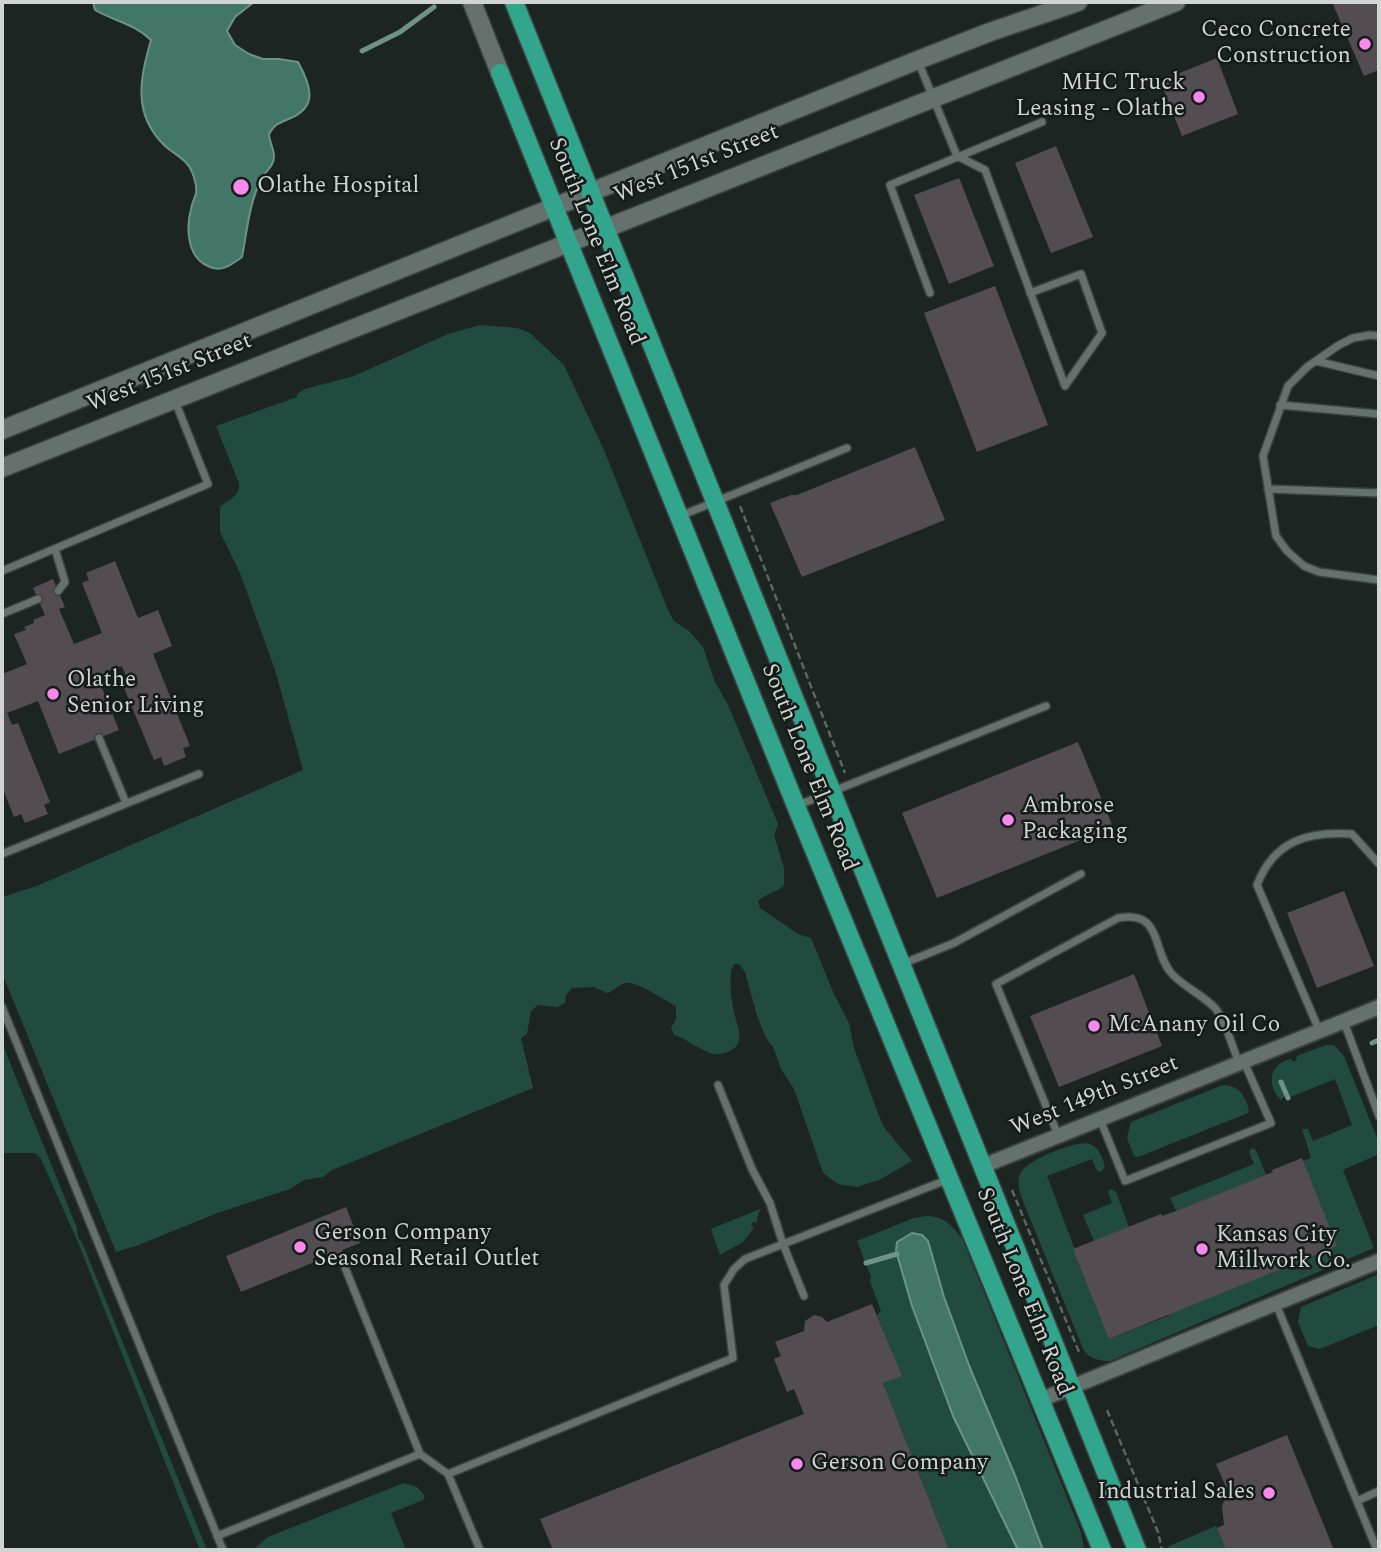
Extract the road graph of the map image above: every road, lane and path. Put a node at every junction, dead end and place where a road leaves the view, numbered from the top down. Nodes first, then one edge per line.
1 (472, 2) edge
2 (514, 2) edge
3 (1078, 2) edge
4 (1176, 2) edge
5 (918, 60) junction
6 (933, 97) junction
7 (1042, 122) dead end
8 (957, 156) junction
9 (591, 192) junction
10 (554, 206) junction
11 (606, 227) junction
12 (568, 243) junction
13 (930, 293) dead end
14 (1030, 293) junction
15 (1379, 336) edge
16 (1316, 361) junction
17 (1379, 376) edge
18 (174, 398) junction
19 (1280, 405) junction
20 (1379, 414) edge
21 (2, 430) edge
22 (847, 448) dead end
23 (2, 468) edge
24 (1268, 489) junction
25 (1379, 493) edge
26 (735, 494) junction
27 (717, 502) junction
28 (680, 516) junction
29 (55, 549) junction
30 (2, 571) edge
31 (1379, 580) edge
32 (58, 591) dead end
33 (38, 599) dead end
34 (2, 614) edge
35 (1046, 706) dead end
36 (99, 738) dead end
37 (199, 774) dead end
38 (841, 789) junction
39 (126, 803) junction
40 (796, 806) junction
41 (2, 854) edge
42 (1379, 864) edge
43 (1081, 874) dead end
44 (902, 964) junction
45 (2, 1007) edge
46 (1379, 1007) edge
47 (1343, 1021) junction
48 (1320, 1031) junction
49 (1242, 1063) junction
50 (1379, 1084) edge
51 (719, 1085) dead end
52 (1368, 1088) junction
53 (1379, 1116) edge
54 (1100, 1119) junction
55 (1058, 1136) junction
56 (983, 1166) junction
57 (949, 1178) junction
58 (1013, 1190) dead end
59 (783, 1244) junction
60 (1379, 1261) edge
61 (344, 1265) dead end
62 (804, 1296) dead end
63 (1276, 1303) junction
64 (1079, 1353) dead end
65 (1072, 1388) junction
66 (1040, 1400) junction
67 (1107, 1410) dead end
68 (421, 1454) junction
69 (448, 1474) junction
70 (1379, 1491) edge
71 (1357, 1501) junction
72 (217, 1536) junction
73 (223, 1550) edge
74 (480, 1550) edge
75 (1102, 1550) edge
76 (1137, 1550) edge
77 (1162, 1550) edge
78 (1377, 1550) edge

1 - 10 main road, South Lone Elm Road
2 - 9 main road, South Lone Elm Road
3 - 5 main road, West 151st Street
4 - 6 main road, West 151st Street
5 - 6 lane
5 - 9 main road, West 151st Street
6 - 8 lane
6 - 11 main road, West 151st Street
7 - 8 lane
8 - 13 lane
8 - 14 lane
9 - 10 main road, West 151st Street
9 - 11 main road, South Lone Elm Road
10 - 12 main road, South Lone Elm Road
10 - 21 main road, West 151st Street
11 - 12 main road, West 151st Street
11 - 27 main road, South Lone Elm Road
12 - 18 main road, West 151st Street
12 - 28 main road, South Lone Elm Road
14 - 14 lane
15 - 16 lane
16 - 17 lane
16 - 19 lane
18 - 23 main road, West 151st Street
18 - 29 lane
19 - 20 lane
19 - 24 lane
22 - 26 lane
24 - 25 lane
24 - 31 lane
26 - 27 lane
26 - 38 path
27 - 28 lane
27 - 38 main road, South Lone Elm Road
28 - 40 main road, South Lone Elm Road
29 - 30 lane
29 - 32 lane
33 - 34 lane
35 - 38 lane
36 - 39 lane
37 - 39 lane
38 - 40 lane
38 - 44 main road, South Lone Elm Road
39 - 41 lane
40 - 57 main road, South Lone Elm Road
42 - 48 lane
43 - 44 lane
44 - 56 main road, South Lone Elm Road
45 - 72 lane
46 - 47 street, West 149th Street
47 - 48 street, West 149th Street
47 - 52 lane
48 - 49 street, West 149th Street
49 - 54 street, West 149th Street
49 - 54 lane
49 - 55 lane
50 - 52 lane
51 - 59 lane
52 - 53 lane
54 - 55 street, West 149th Street
55 - 56 street, West 149th Street
56 - 65 main road, South Lone Elm Road
57 - 59 lane
57 - 66 main road, South Lone Elm Road
58 - 64 path
59 - 62 lane
59 - 69 lane
60 - 63 street
61 - 68 lane
63 - 65 street
63 - 71 lane
65 - 66 street
65 - 76 main road, South Lone Elm Road
66 - 75 main road, South Lone Elm Road
67 - 77 path
68 - 69 lane
68 - 72 lane
69 - 74 lane
70 - 71 lane
71 - 78 lane
72 - 73 lane

